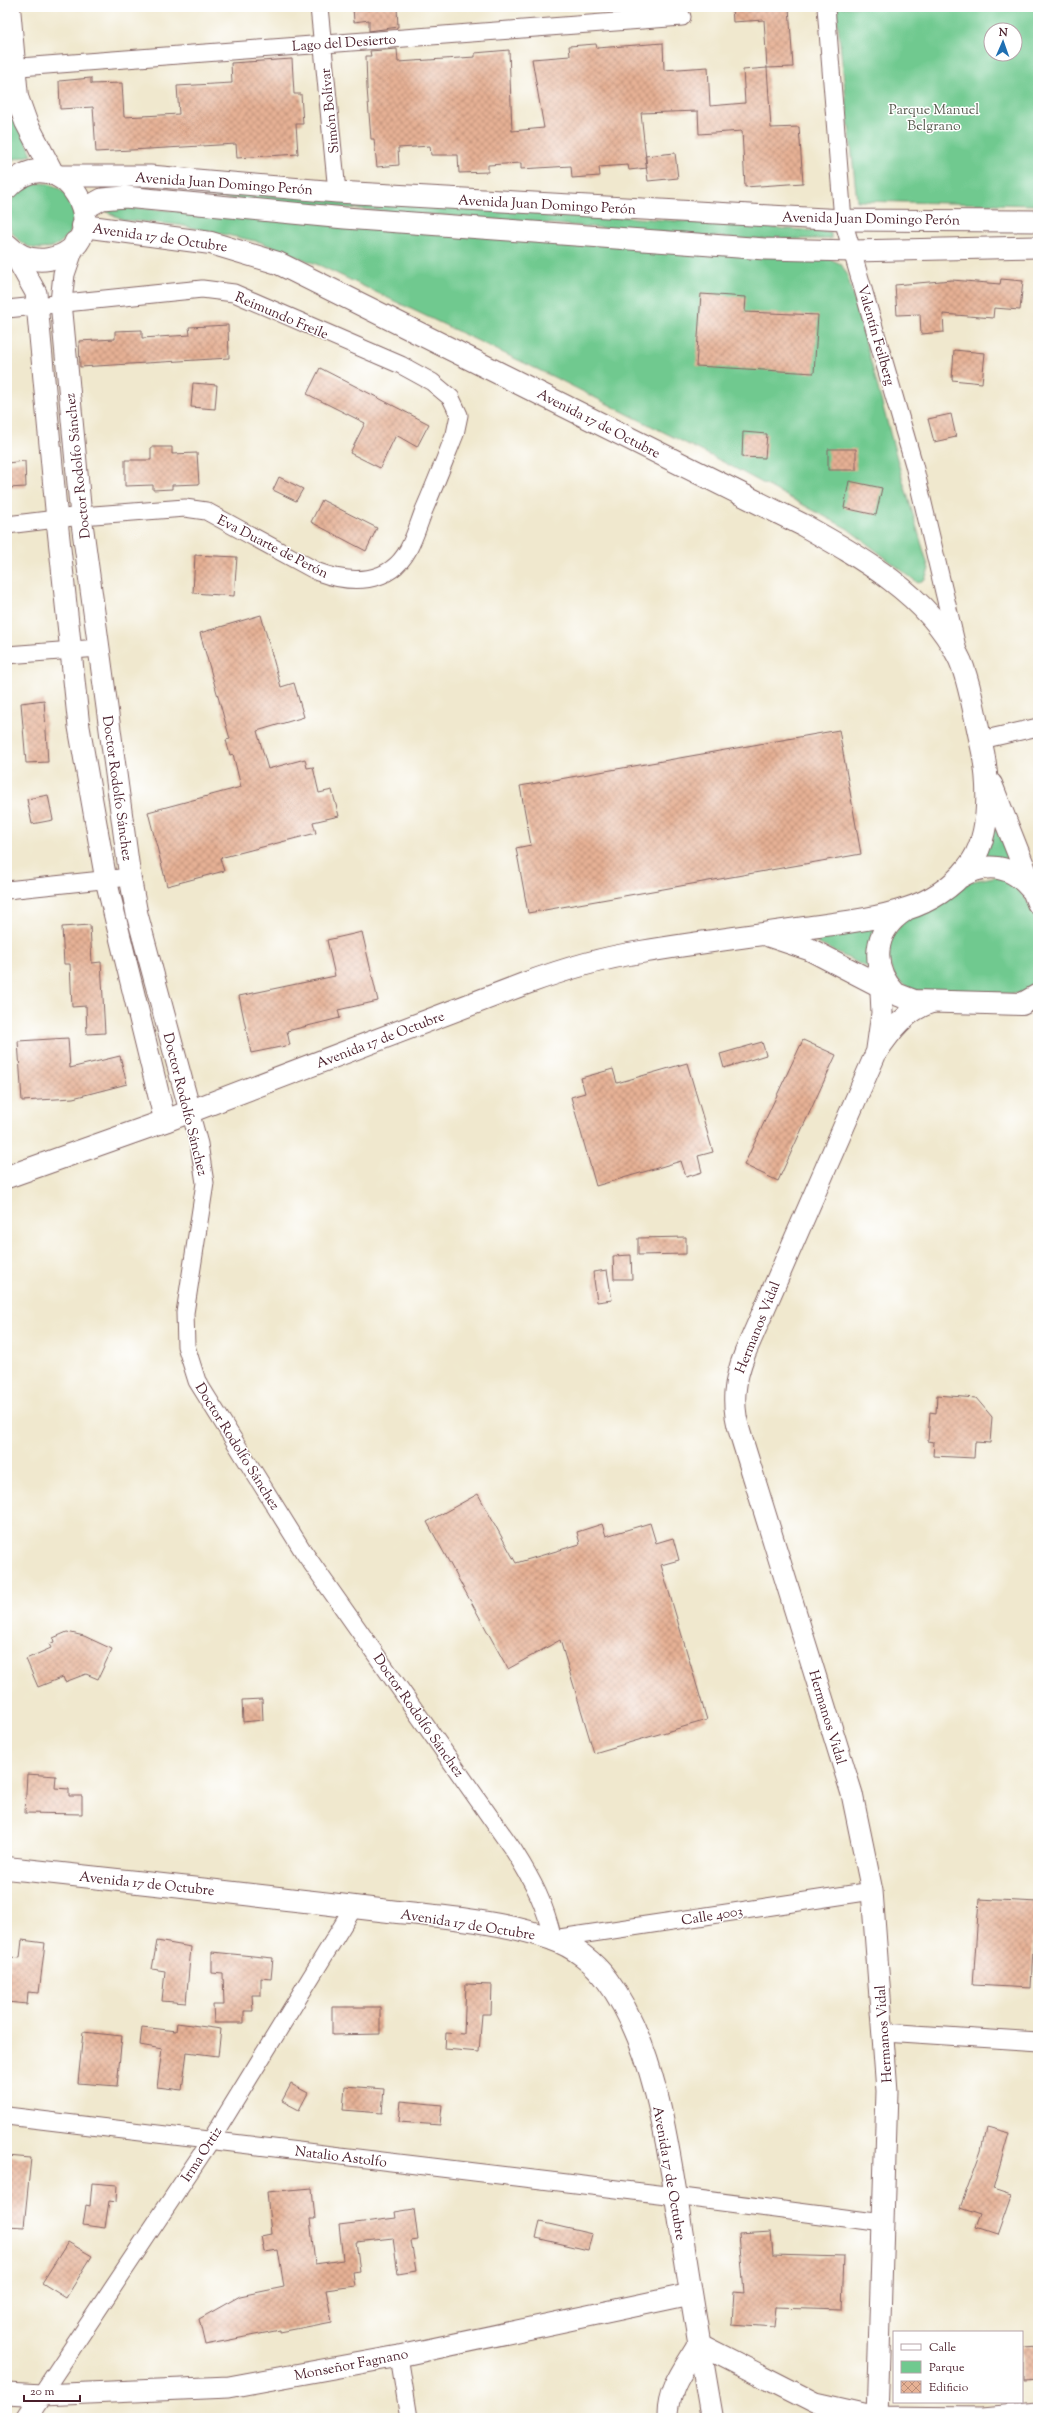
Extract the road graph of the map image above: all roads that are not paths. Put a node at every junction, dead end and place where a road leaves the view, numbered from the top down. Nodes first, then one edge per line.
1 (9, 7) edge
2 (318, 7) edge
3 (826, 7) edge
4 (682, 17) dead end
5 (321, 43) junction
6 (10, 68) edge
7 (7, 174) edge
8 (31, 174) junction
9 (55, 175) junction
10 (7, 188) edge
11 (337, 192) junction
12 (843, 220) junction
13 (1038, 221) edge
14 (81, 226) junction
15 (9, 247) edge
16 (1038, 247) edge
17 (853, 251) junction
18 (61, 302) junction
19 (38, 305) junction
20 (7, 309) edge
21 (459, 415) joint
22 (81, 516) junction
23 (57, 520) junction
24 (7, 525) edge
25 (99, 648) junction
26 (71, 649) junction
27 (7, 655) edge
28 (960, 658) junction
29 (1038, 727) edge
30 (981, 740) junction
31 (987, 776) junction
32 (130, 877) junction
33 (957, 879) junction
34 (106, 880) junction
35 (7, 890) edge
36 (1035, 897) edge
37 (907, 909) junction
38 (761, 935) junction
39 (885, 984) junction
40 (1033, 1001) edge
41 (933, 1002) junction
42 (876, 1053) junction
43 (190, 1111) junction
44 (164, 1120) junction
45 (7, 1177) edge
46 (7, 1868) edge
47 (872, 1891) junction
48 (354, 1907) junction
49 (553, 1939) junction
50 (884, 2032) junction
51 (1038, 2042) edge
52 (7, 2116) edge
53 (211, 2140) junction
54 (675, 2196) junction
55 (884, 2223) junction
56 (691, 2294) junction
57 (699, 2344) junction
58 (399, 2356) junction
59 (7, 2393) edge
60 (41, 2395) junction
61 (1038, 2413) edge
62 (877, 2417) edge
63 (26, 2418) edge
64 (409, 2418) edge
65 (668, 2418) edge
66 (712, 2418) edge

1 - 6 main road, Avenida 17 de Octubre
2 - 5 street, Simón Bolívar
3 - 12 street, Valentín Feilberg
4 - 5 street, Lago del Desierto
5 - 6 street, Lago del Desierto
5 - 11 street, Simón Bolívar
6 - 9 main road, Avenida 17 de Octubre
7 - 8 street
8 - 9 main road
8 - 10 main road
9 - 11 street, Avenida Juan Domingo Perón
9 - 14 main road, Avenida 17 de Octubre
11 - 12 street, Avenida Juan Domingo Perón
12 - 13 street, Avenida Juan Domingo Perón
12 - 17 street, Valentín Feilberg
14 - 15 main road, Avenida 17 de Octubre
14 - 17 street, Avenida Juan Domingo Perón
14 - 18 street, Doctor Rodolfo Sánchez
14 - 28 main road, Avenida 17 de Octubre
15 - 19 street, Doctor Rodolfo Sánchez
16 - 17 street, Avenida Juan Domingo Perón
17 - 28 street, Valentín Feilberg
18 - 19 street, Reimundo Freile
18 - 21 street, Reimundo Freile
18 - 22 street, Doctor Rodolfo Sánchez
19 - 20 street, Reimundo Freile
19 - 23 street, Doctor Rodolfo Sánchez
21 - 22 street, Eva Duarte de Perón
22 - 23 street, Eva Duarte de Perón
22 - 25 street, Doctor Rodolfo Sánchez
23 - 24 street, Eva Duarte de Perón
23 - 26 street, Doctor Rodolfo Sánchez
25 - 26 street
25 - 32 street, Doctor Rodolfo Sánchez
26 - 27 street
26 - 34 street, Doctor Rodolfo Sánchez
28 - 30 main road, Avenida 17 de Octubre
29 - 30 street
30 - 31 main road, Avenida 17 de Octubre
31 - 33 main road, Avenida 17 de Octubre
31 - 36 main road, Avenida 17 de Octubre
32 - 34 street
32 - 43 street, Doctor Rodolfo Sánchez
33 - 36 main road
33 - 37 main road, Avenida 17 de Octubre
34 - 35 street
34 - 44 street, Doctor Rodolfo Sánchez
37 - 38 main road, Avenida 17 de Octubre
37 - 39 main road
38 - 39 main road, Avenida 17 de Octubre
38 - 43 main road, Avenida 17 de Octubre
39 - 41 main road, Avenida 17 de Octubre
39 - 42 street, Hermanos Vidal
40 - 41 main road, Avenida 17 de Octubre
41 - 42 street, Hermanos Vidal
42 - 47 street, Hermanos Vidal
43 - 44 main road, Avenida 17 de Octubre
43 - 49 street, Doctor Rodolfo Sánchez
44 - 45 main road, Avenida 17 de Octubre
46 - 48 main road, Avenida 17 de Octubre
47 - 49 street, Calle 4003
47 - 50 street, Hermanos Vidal
48 - 49 main road, Avenida 17 de Octubre
48 - 53 street, Irma Ortiz
49 - 54 main road, Avenida 17 de Octubre
50 - 51 street
50 - 55 street, Hermanos Vidal
52 - 53 street, Natalio Astolfo
53 - 54 street, Natalio Astolfo
53 - 60 street, Irma Ortiz
54 - 55 street, Natalio Astolfo
54 - 56 main road, Avenida 17 de Octubre
55 - 62 street, Hermanos Vidal
56 - 57 main road, Avenida 17 de Octubre
56 - 58 street, Monseñor Fagnano
57 - 62 street
57 - 65 street
57 - 66 main road, Avenida 17 de Octubre
58 - 60 street, Monseñor Fagnano
58 - 64 street
59 - 60 street, Monseñor Fagnano
60 - 63 street
61 - 62 street

